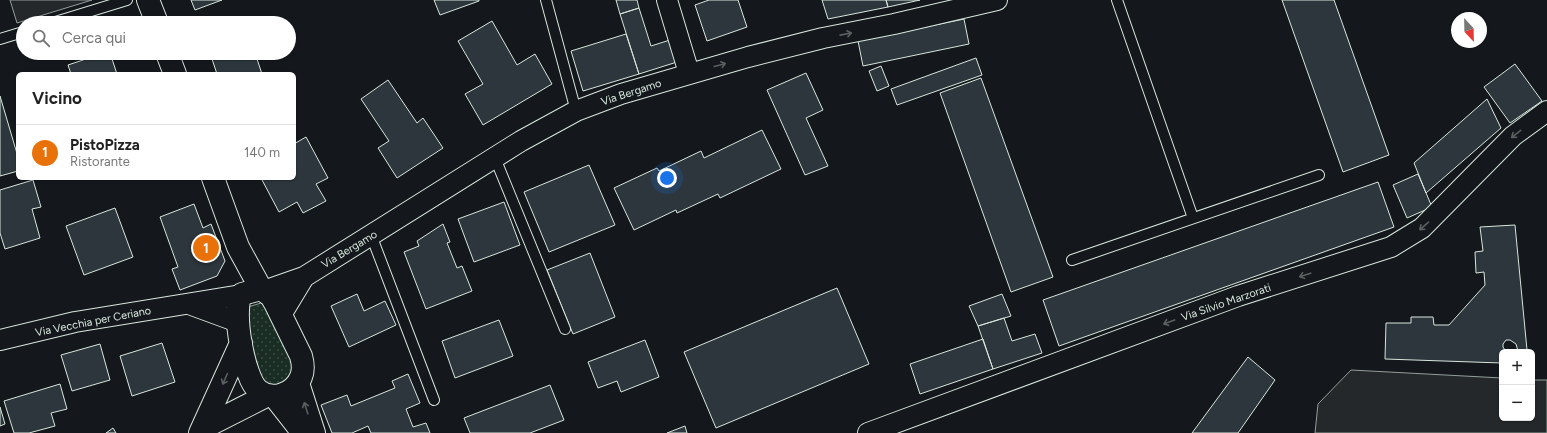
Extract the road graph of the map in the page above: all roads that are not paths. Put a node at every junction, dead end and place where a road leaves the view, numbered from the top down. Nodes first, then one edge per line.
1 (127, 0) edge
2 (148, 0) edge
3 (546, 0) edge
4 (667, 0) edge
5 (997, 0) edge
6 (1117, 0) edge
7 (75, 16) edge
8 (154, 16) edge
9 (16, 34) edge
10 (0, 39) edge
11 (170, 60) edge
12 (174, 72) edge
13 (689, 73) junction
14 (576, 111) junction
15 (1547, 111) edge
16 (495, 158) junction
17 (1319, 175) dead end
18 (214, 180) edge
19 (1193, 218) junction
20 (372, 235) junction
21 (1072, 260) dead end
22 (304, 277) junction
23 (252, 292) junction
24 (187, 304) junction
25 (281, 315) junction
26 (238, 322) junction
27 (564, 329) dead end
28 (0, 340) edge
29 (241, 344) junction
30 (298, 383) junction
31 (270, 396) junction
32 (434, 400) dead end
33 (202, 430) edge
34 (302, 433) edge
35 (314, 433) edge
36 (868, 433) edge

1 - 7 lane
2 - 8 street
3 - 14 lane
4 - 13 street
13 -> 5 street, Via Bergamo
6 - 19 lane
9 - 10 lane
11 - 12 street
13 - 14 street, Via Bergamo
14 - 16 street, Via Bergamo
15 -> 36 street, Via Silvio Marzorati
16 - 20 street, Via Bergamo
16 - 27 lane
17 - 19 lane
18 - 23 street
19 - 21 lane
20 - 22 street, Via Bergamo
20 - 32 lane
22 - 23 street, Via Bergamo
22 - 25 street, Via Bergamo
23 - 24 street, Via Vecchia per Ceriano
23 - 25 street
23 - 26 street
24 - 26 street, Via Vecchia per Ceriano
24 - 28 street, Via Vecchia per Ceriano
25 - 30 street
26 - 29 street
29 - 31 street
29 -> 33 street
30 - 31 street
35 -> 30 street
31 - 33 street
31 - 34 street

